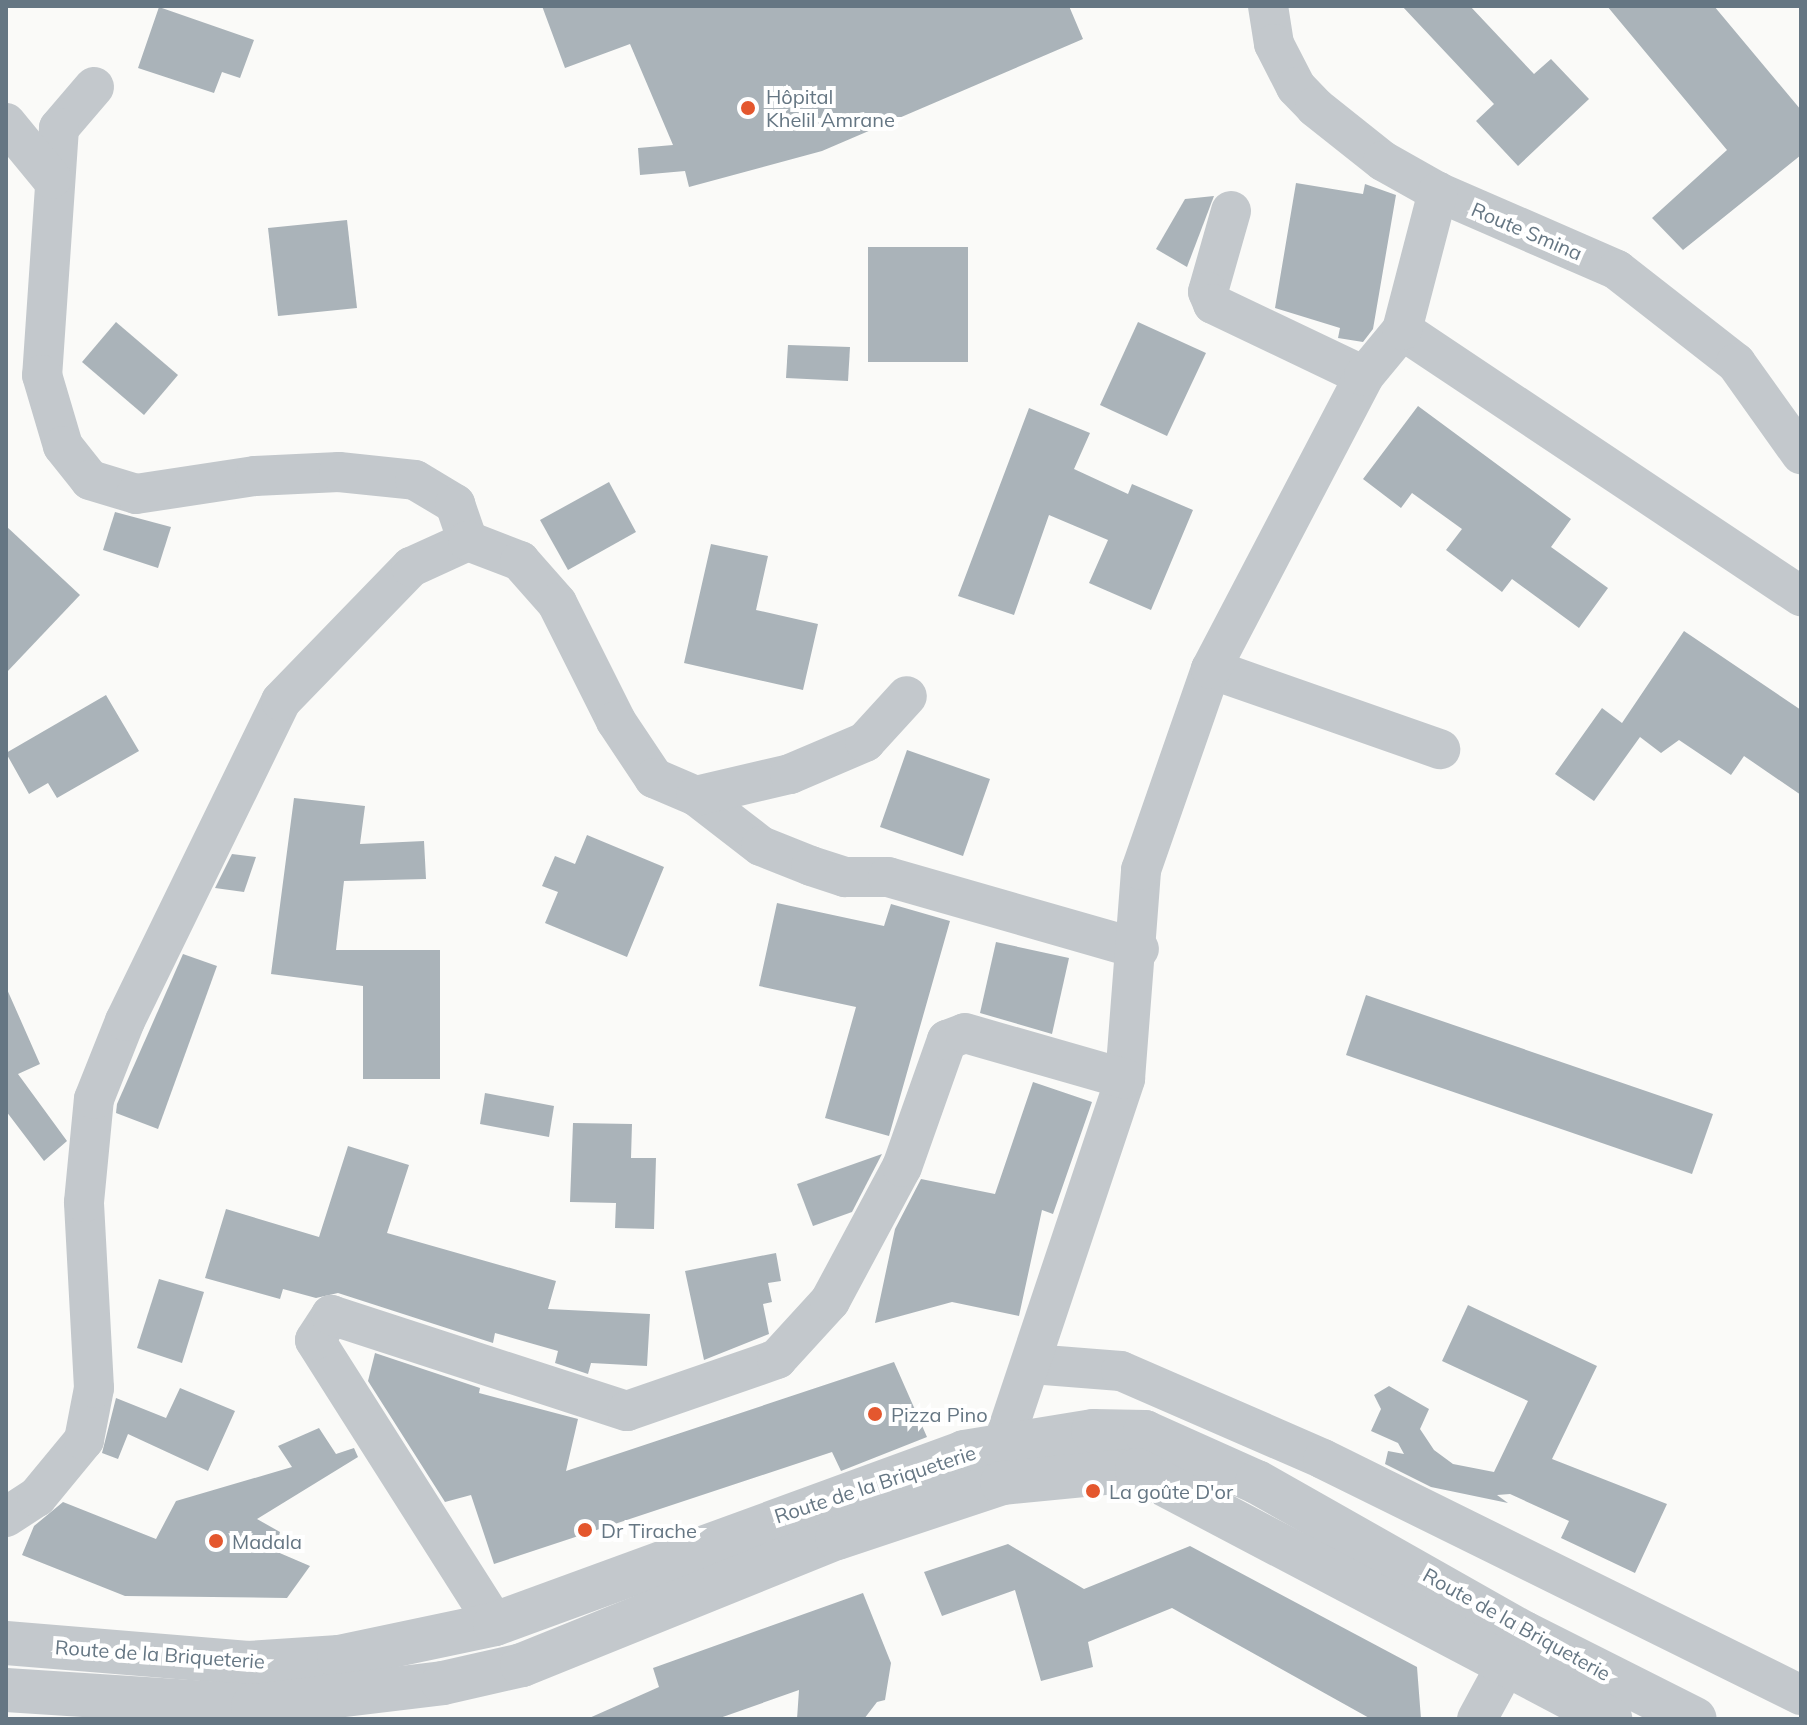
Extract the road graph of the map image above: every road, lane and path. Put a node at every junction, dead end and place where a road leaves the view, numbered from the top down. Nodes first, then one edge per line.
1 (1268, 6) edge
2 (94, 87) dead end
3 (6, 123) edge
4 (52, 179) junction
5 (1438, 192) junction
6 (1231, 211) dead end
7 (1402, 330) junction
8 (1364, 376) junction
9 (1801, 454) edge
10 (468, 541) junction
11 (1801, 596) edge
12 (1211, 669) junction
13 (907, 696) dead end
14 (1440, 749) dead end
15 (696, 796) junction
16 (1139, 949) junction
17 (1125, 1079) junction
18 (1032, 1364) junction
19 (1003, 1444) junction
20 (6, 1517) edge
21 (495, 1624) junction
22 (6, 1643) edge
23 (1515, 1649) junction
24 (6, 1690) edge
25 (1801, 1695) edge
26 (1477, 1719) edge
27 (1610, 1719) edge
28 (1695, 1719) edge

1 - 5 street, Route Smina
2 - 4 street
3 - 4 street
4 - 10 street
5 - 7 street
5 - 9 street, Route Smina
6 - 8 street
7 - 8 street
7 - 11 street
8 - 12 street
10 - 15 street
10 - 20 street
12 - 14 street
12 - 16 street
13 - 15 street
15 - 16 street
16 - 17 street
17 - 18 street
17 - 21 street
18 - 19 street
18 - 25 street
19 - 21 street, Route de la Briqueterie
19 - 23 street, Route de la Briqueterie
21 - 22 street, Route de la Briqueterie
23 - 24 street, Route de la Briqueterie
23 - 26 street
23 - 27 street, Route de la Briqueterie
23 - 28 street, Route de la Briqueterie

